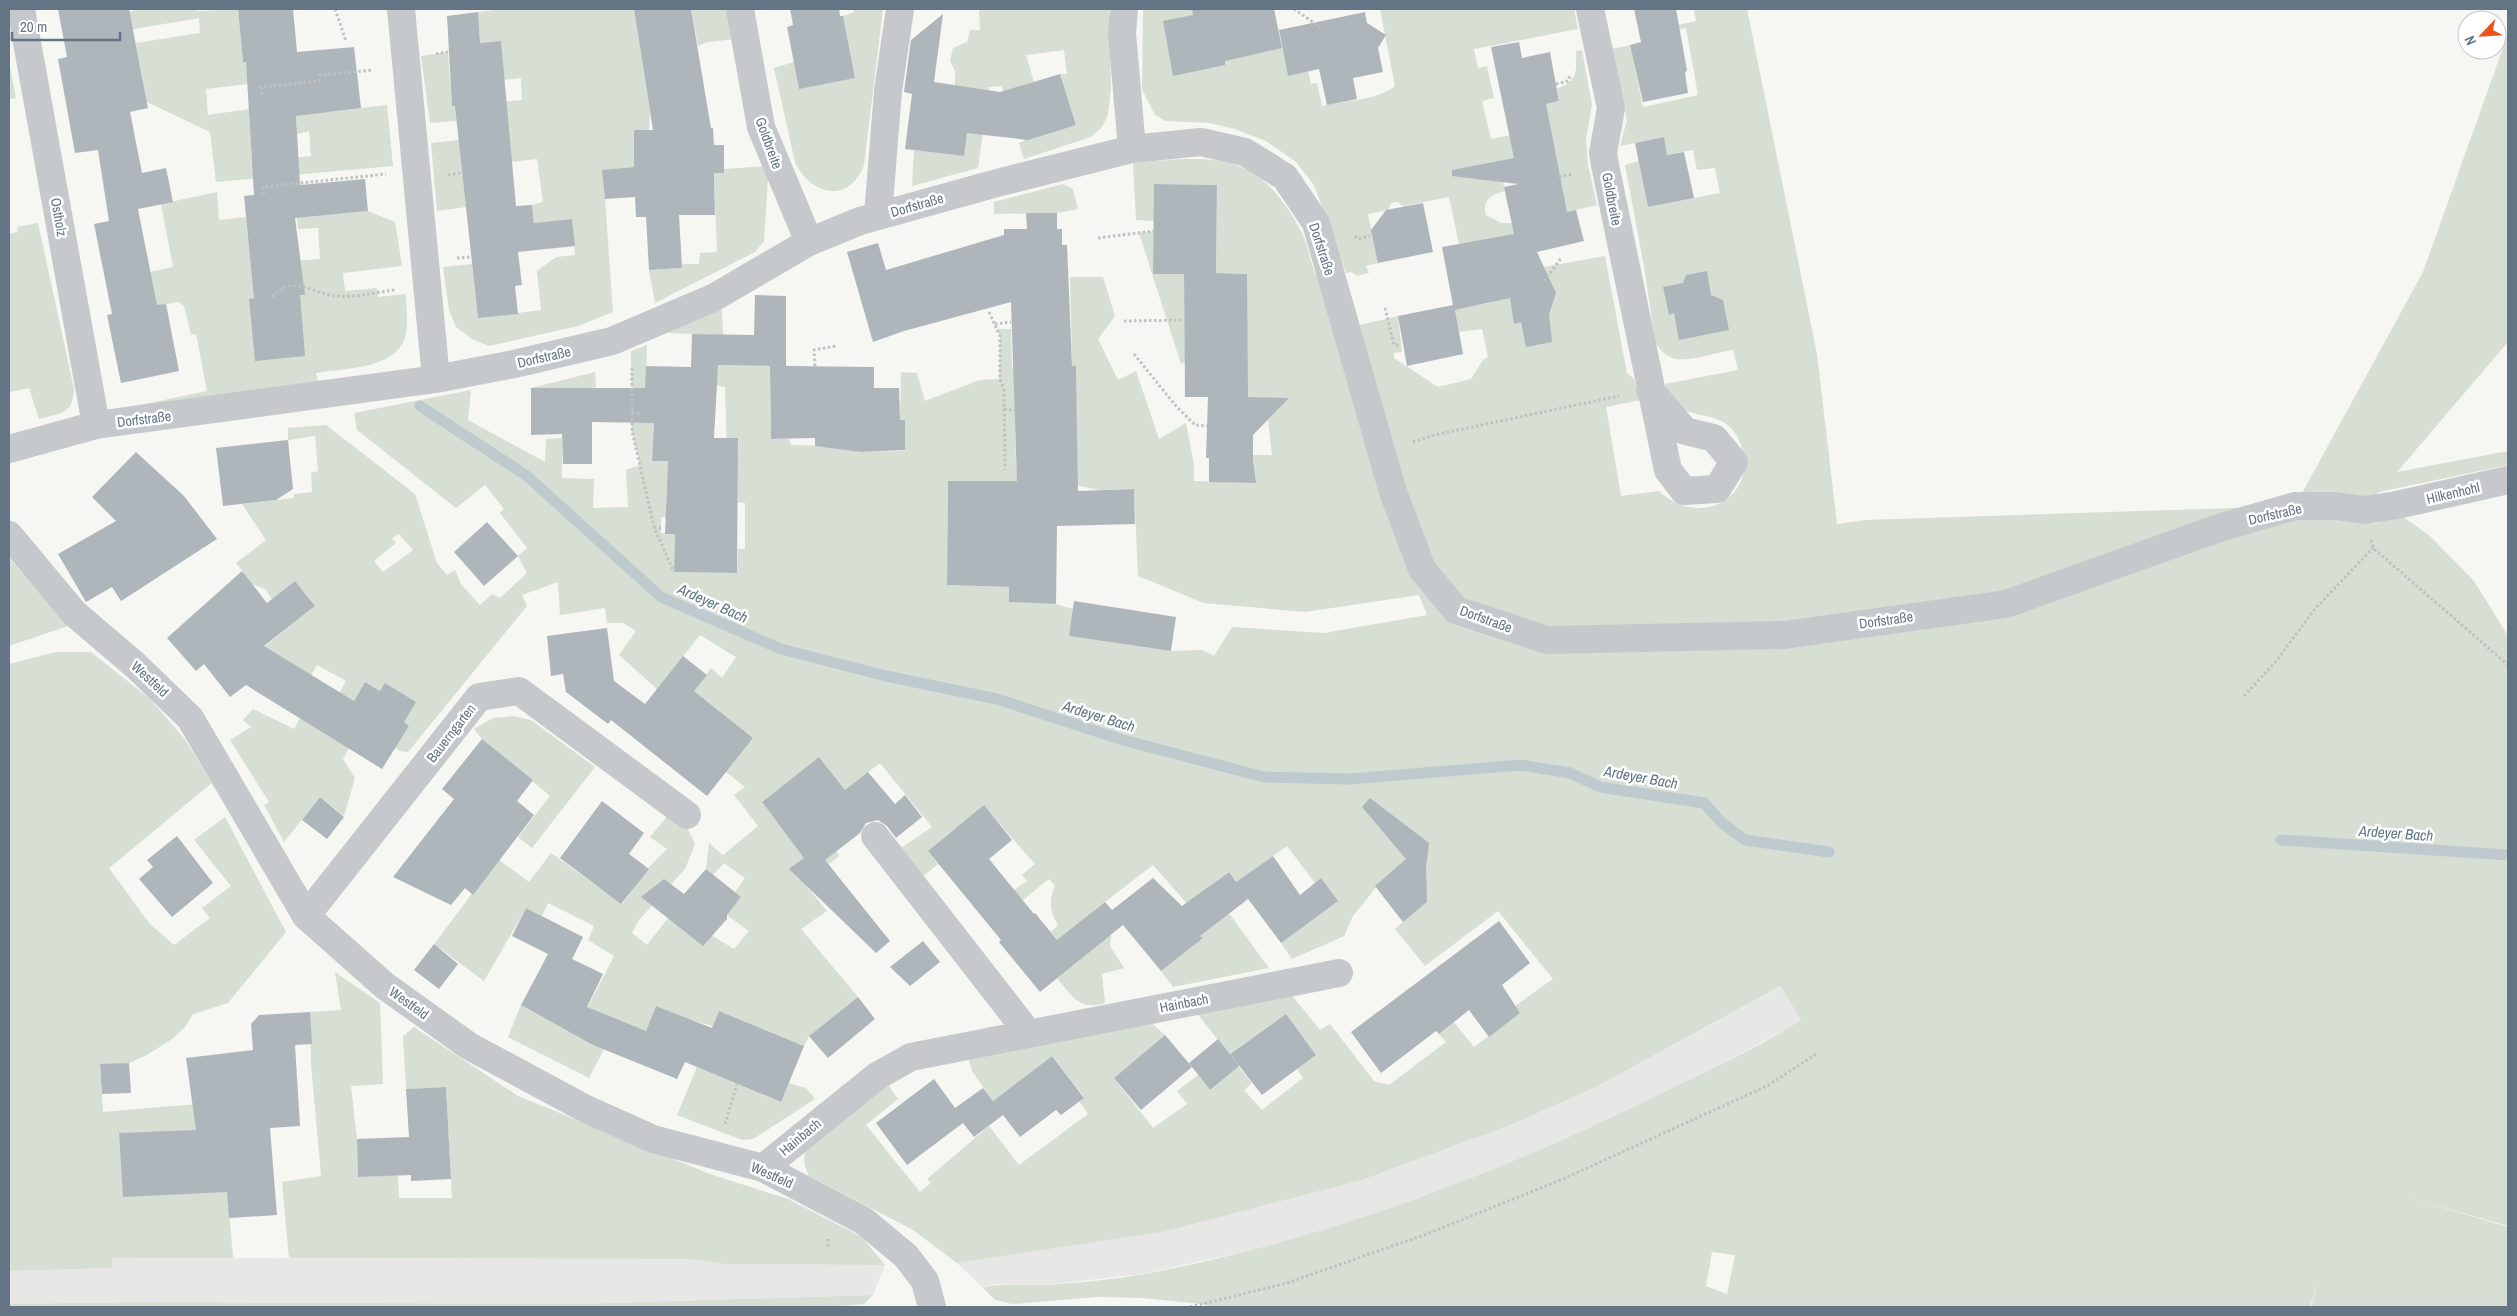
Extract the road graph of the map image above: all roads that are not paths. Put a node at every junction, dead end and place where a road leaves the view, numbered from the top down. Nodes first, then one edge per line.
1 (21, 9) edge
2 (401, 9) edge
3 (740, 9) edge
4 (900, 9) edge
5 (1124, 9) edge
6 (1590, 9) edge
7 (1132, 149) junction
8 (878, 216) junction
9 (810, 242) junction
10 (436, 379) junction
11 (1650, 390) road end
12 (96, 425) junction
13 (9, 449) edge
14 (2508, 480) edge
15 (2397, 505) joint
16 (9, 536) edge
17 (687, 815) dead end
18 (875, 836) dead end
19 (306, 916) junction
20 (1339, 973) dead end
21 (1029, 1034) junction
22 (763, 1168) junction
23 (932, 1307) edge

1 - 12 street, Ostholz
2 - 10 street
3 - 9 street, Goldbreite
4 - 8 street
5 - 7 street
6 - 11 street, Goldbreite
7 - 8 street, Dorfstraße
7 - 15 street, Dorfstraße
8 - 9 street, Dorfstraße
9 - 10 street, Dorfstraße
10 - 12 street, Dorfstraße
12 - 13 street, Dorfstraße
14 - 15 street, Hilkenhohl
16 - 19 street, Westfeld
17 - 19 street, Bauerngarten
18 - 21 street
19 - 22 street, Westfeld
20 - 21 street, Hainbach
21 - 22 street, Hainbach
22 - 23 street, Westfeld

